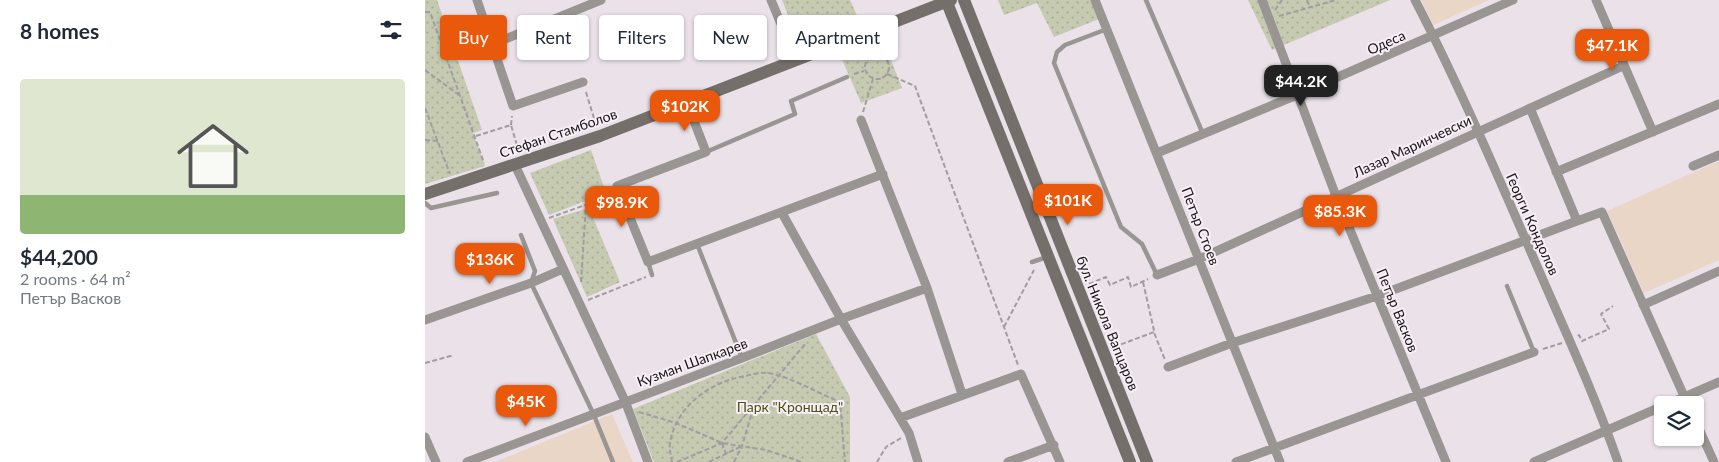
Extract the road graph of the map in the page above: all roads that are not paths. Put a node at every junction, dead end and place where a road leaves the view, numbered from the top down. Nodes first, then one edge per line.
1 (477, 0) edge
2 (601, 0) edge
3 (771, 0) edge
4 (963, 0) edge
5 (1095, 0) edge
6 (1146, 0) edge
7 (1262, 0) edge
8 (1415, 0) edge
9 (1513, 0) edge
10 (1595, 0) edge
11 (948, 1) edge
12 (482, 15) edge
13 (777, 15) edge
14 (898, 21) edge
15 (1107, 29) junction
16 (1433, 36) junction
17 (507, 38) edge
18 (498, 60) edge
19 (796, 60) edge
20 (1623, 66) junction
21 (847, 77) road end
22 (583, 82) road end
23 (1297, 96) junction
24 (687, 103) junction
25 (1719, 104) edge
26 (1530, 108) junction
27 (861, 120) road end
28 (1477, 131) junction
29 (1653, 132) junction
30 (1203, 134) junction
31 (706, 152) junction
32 (1157, 153) junction
33 (1719, 155) edge
34 (519, 164) junction
35 (1693, 166) dead end
36 (1556, 172) junction
37 (883, 174) junction
38 (497, 193) dead end
39 (425, 194) edge
40 (1336, 196) junction
41 (425, 203) edge
42 (782, 213) junction
43 (1577, 221) junction
44 (521, 235) dead end
45 (1525, 240) junction
46 (697, 244) junction
47 (1048, 257) junction
48 (1199, 259) junction
49 (649, 262) junction
50 (1032, 262) road end
51 (563, 268) junction
52 (1719, 271) edge
53 (652, 275) road end
54 (1157, 275) joint
55 (531, 283) junction
56 (1507, 286) dead end
57 (927, 288) junction
58 (1377, 296) junction
59 (1643, 305) junction
60 (841, 318) junction
61 (425, 320) edge
62 (1232, 344) junction
63 (1534, 352) joint
64 (742, 358) junction
65 (1168, 366) road end
66 (1719, 382) edge
67 (962, 394) junction
68 (1418, 395) junction
69 (1685, 396) edge
70 (1695, 396) edge
71 (625, 401) junction
72 (1654, 410) edge
73 (593, 413) junction
74 (900, 418) junction
75 (1607, 429) junction
76 (425, 437) edge
77 (1704, 440) edge
78 (1054, 445) junction
79 (1274, 448) junction
80 (436, 462) edge
81 (467, 462) edge
82 (613, 462) edge
83 (648, 462) edge
84 (918, 462) edge
85 (1008, 462) edge
86 (1060, 462) edge
87 (1130, 462) edge
88 (1147, 462) edge
89 (1236, 462) edge
90 (1280, 462) edge
91 (1446, 462) edge
92 (1534, 462) edge
93 (1618, 462) edge
94 (1714, 462) edge

1 - 12 street
2 - 17 street
3 - 13 street
4 - 88 street, бул. Никола Вапцаров
5 - 15 street, Петър Стоев
6 - 30 lane
7 - 23 street, Петър Васков
8 - 16 street, Георги Кондолов
9 - 16 street, Одеса
10 - 20 street
11 - 14 street, Стефан Стамболов
11 - 47 street
15 - 32 street, Петър Стоев
15 - 54 lane
16 - 23 street, Одеса
16 - 28 street, Георги Кондолов
18 - 22 street
19 - 24 street, Стефан Стамболов
20 - 26 street, Лазар Маринчевски
20 - 29 street
21 - 31 lane
23 - 30 street, Одеса
23 - 40 street, Петър Васков
24 - 31 street
24 - 34 street, Стефан Стамболов
25 - 29 street
26 - 28 street, Лазар Маринчевски
26 - 36 street
27 - 37 street
28 - 40 street, Лазар Маринчевски
28 - 45 street, Георги Кондолов
29 - 36 street
30 - 32 street, Одеса
31 - 49 street
32 - 48 street, Петър Стоев
33 - 35 street
34 - 39 street, Стефан Стамболов
34 - 51 street
36 - 43 street
37 - 42 street
37 - 57 street
38 - 41 lane
40 - 48 street, Лазар Маринчевски
40 - 58 street, Петър Васков
42 - 46 street
42 - 60 street
43 - 45 street
43 - 59 street
44 - 55 lane
45 - 58 street
45 - 75 street, Георги Кондолов
46 - 49 street
46 - 64 lane
47 - 50 lane
47 - 87 street
48 - 54 street, Лазар Маринчевски
48 - 62 street, Петър Стоев
49 - 53 lane
51 - 55 street
51 - 71 street
52 - 59 street
55 - 61 street
55 - 73 lane
56 - 63 lane
57 - 60 street, Кузман Шапкарев
57 - 67 street
58 - 62 street
58 - 68 street, Петър Васков
59 - 69 street
60 - 64 street, Кузман Шапкарев
60 - 74 street
62 - 65 street
62 - 79 street, Петър Стоев
63 - 68 street
64 - 71 street, Кузман Шапкарев
66 - 70 street
67 - 74 street
67 - 78 street
68 - 79 street
68 - 91 street, Петър Васков
71 - 73 street, Кузман Шапкарев
71 - 83 street
72 - 75 street
73 - 81 street, Кузман Шапкарев
73 - 82 lane
74 - 84 street
75 - 92 street
75 - 93 street, Георги Кондолов
76 - 80 street
77 - 94 street
78 - 85 street
78 - 86 street
79 - 89 street
79 - 90 street, Петър Стоев

